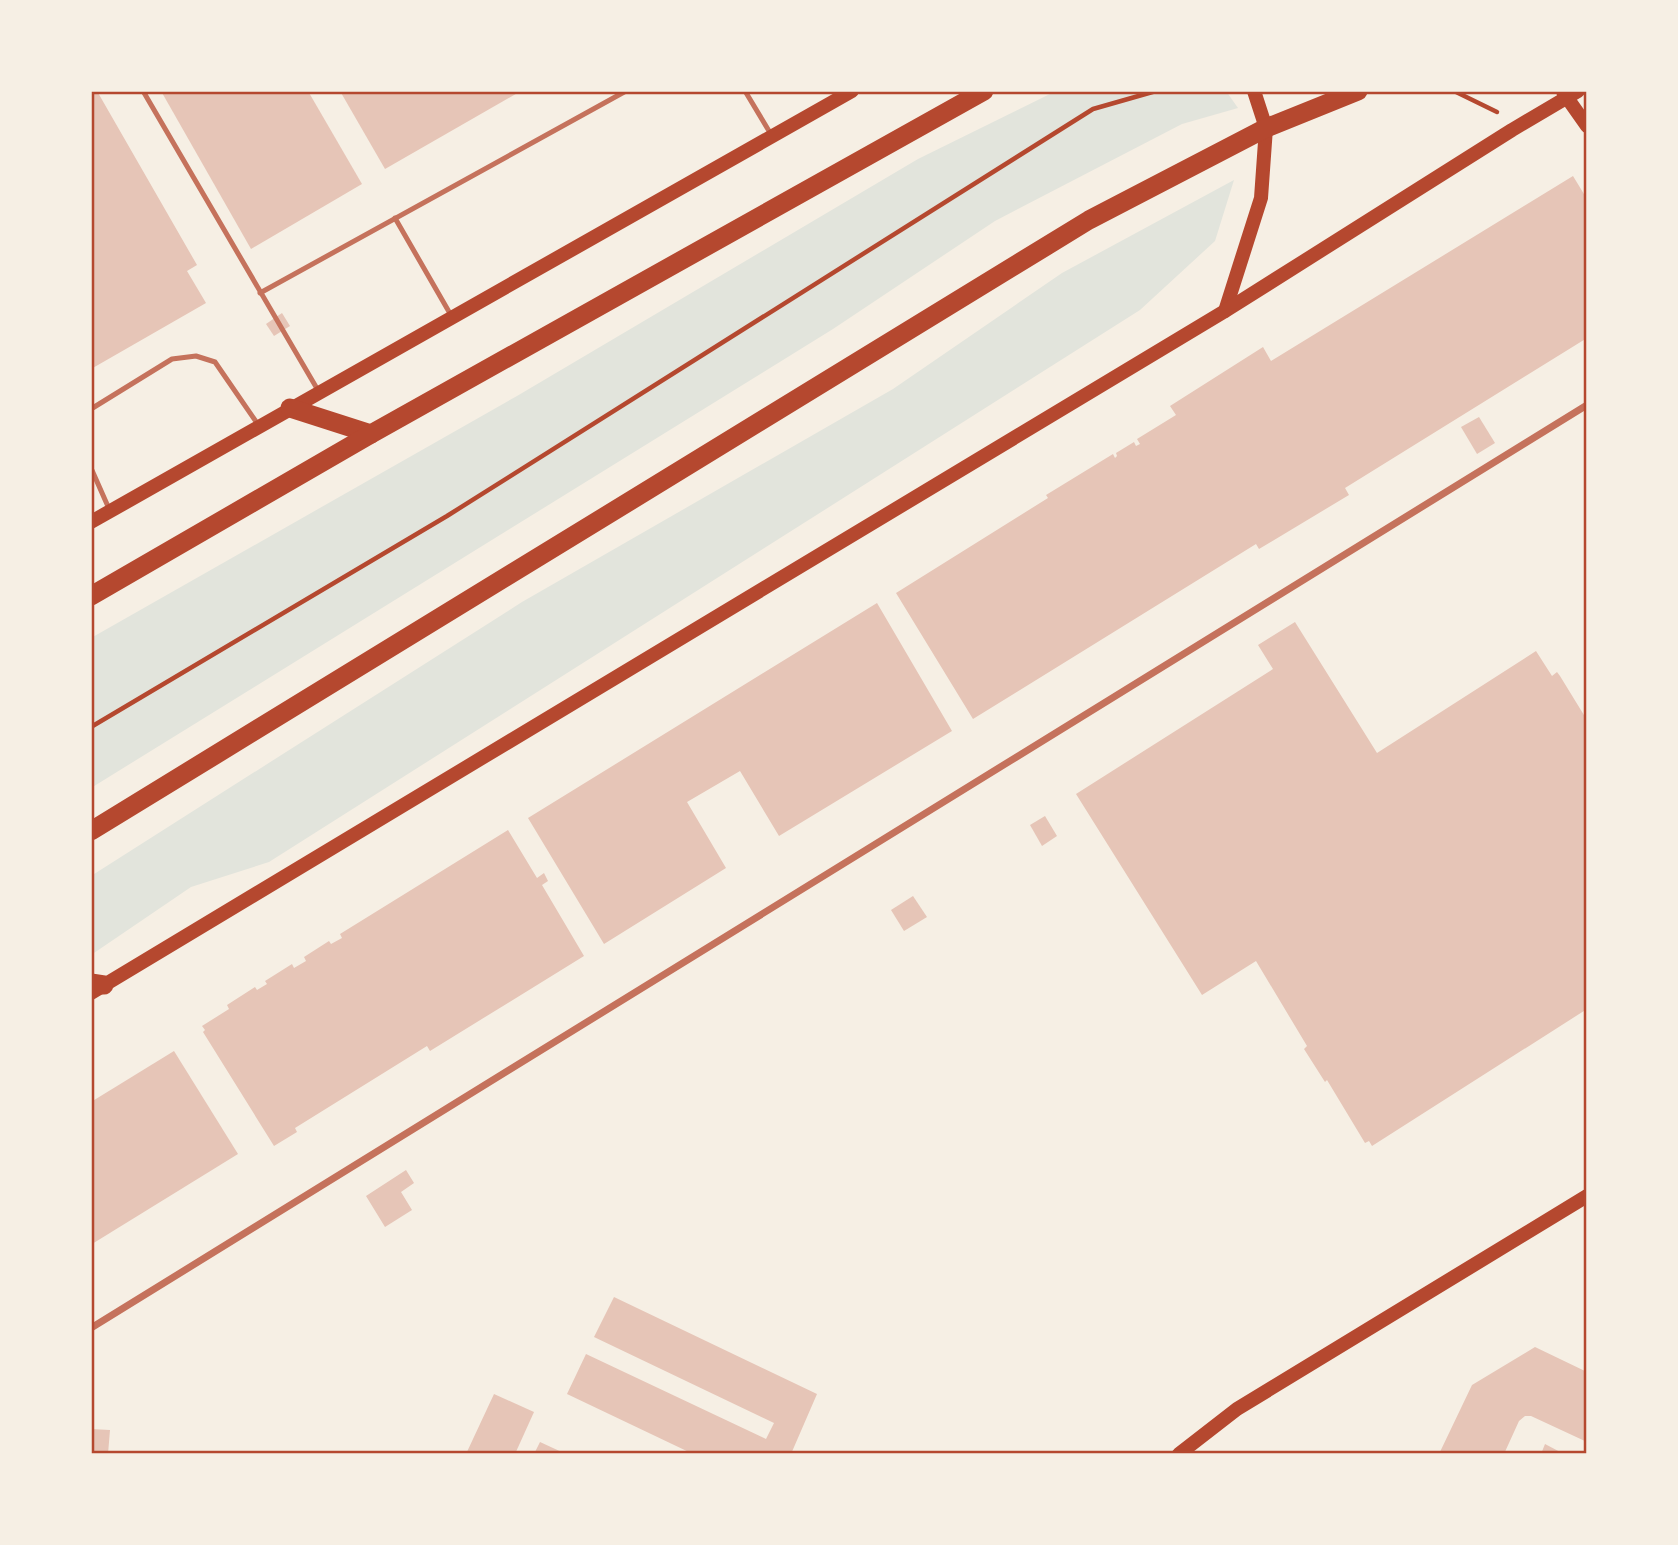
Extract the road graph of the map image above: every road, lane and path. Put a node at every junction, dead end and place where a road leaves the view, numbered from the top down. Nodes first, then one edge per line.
1 (143, 91) edge
2 (626, 91) edge
3 (745, 91) edge
4 (852, 91) edge
5 (984, 91) edge
6 (1156, 91) edge
7 (1254, 91) edge
8 (1358, 91) edge
9 (1454, 91) edge
10 (1569, 93) edge
11 (1501, 114) dead end
12 (1587, 126) edge
13 (1266, 128) junction
14 (772, 136) junction
15 (395, 218) junction
16 (260, 293) junction
17 (1225, 311) junction
18 (452, 317) junction
19 (318, 392) junction
20 (1587, 405) edge
21 (290, 408) junction
22 (91, 409) edge
23 (259, 426) junction
24 (370, 433) junction
25 (91, 468) edge
26 (110, 511) junction
27 (91, 522) edge
28 (91, 596) edge
29 (91, 727) edge
30 (91, 831) edge
31 (95, 987) edge
32 (1587, 1196) edge
33 (91, 1328) edge
34 (1178, 1454) edge

1 - 16 lane
2 - 15 lane
3 - 14 lane
4 - 14 main road
5 - 24 highway
6 - 29 path
7 - 13 main road
8 - 13 highway
9 - 11 path
10 - 12 main road
10 - 17 main road
13 - 17 main road
13 - 30 highway
14 - 18 main road
15 - 16 lane
15 - 18 lane
16 - 19 lane
17 - 31 main road
18 - 19 main road
19 - 21 main road
20 - 33 street
21 - 23 main road
21 - 24 highway
22 - 23 lane
23 - 26 main road
24 - 28 highway
25 - 26 lane
26 - 27 main road
32 - 34 main road

